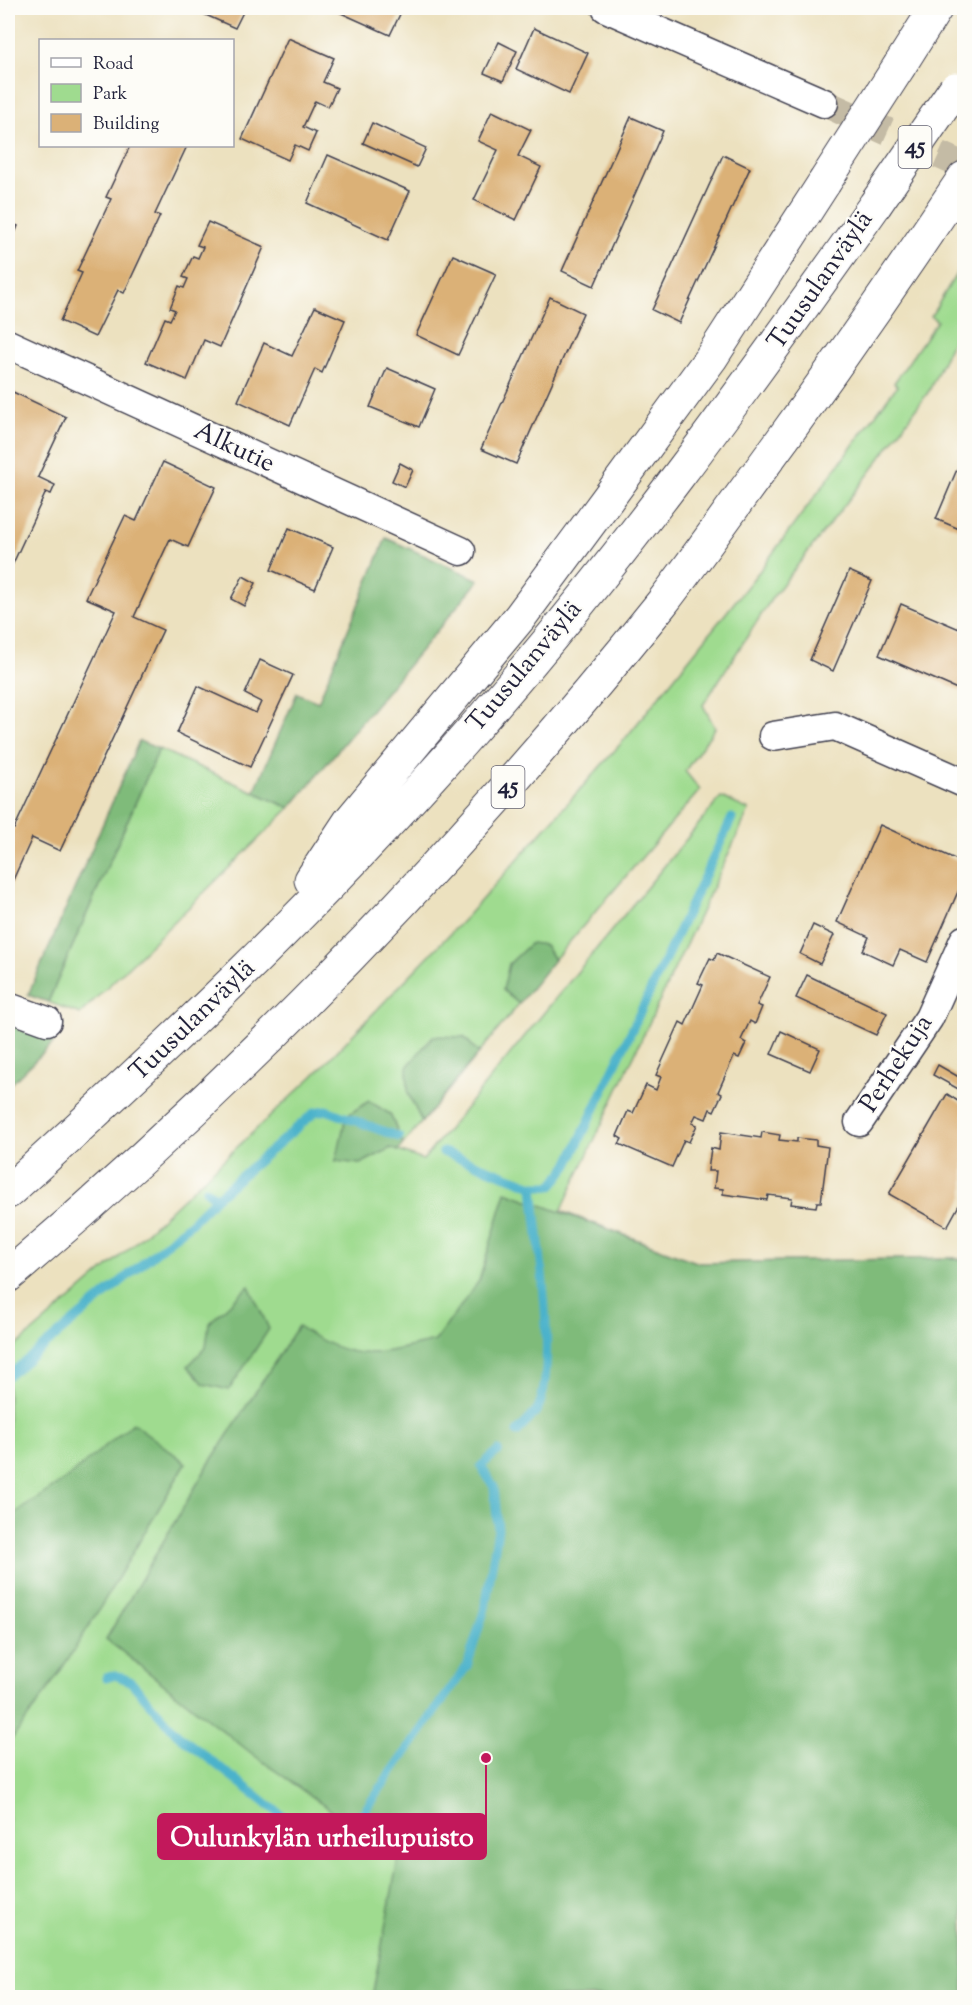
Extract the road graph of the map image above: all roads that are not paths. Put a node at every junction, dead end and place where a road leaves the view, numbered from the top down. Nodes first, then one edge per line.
1 (606, 8) edge
2 (936, 8) edge
3 (960, 82) edge
4 (824, 103) tunnel mouth
5 (964, 178) edge
6 (8, 345) edge
7 (461, 551) dead end
8 (772, 736) dead end
9 (964, 783) edge
10 (964, 940) edge
11 (260, 957) junction
12 (8, 1006) edge
13 (47, 1022) dead end
14 (859, 1122) dead end
15 (8, 1192) edge
16 (8, 1276) edge

1 - 4 street
2 - 11 highway, bridge
3 - 11 highway, Tuusulanväylä / 45, bridge
5 - 16 highway, 45
6 - 7 street, Alkutie
8 - 9 street
10 - 14 street, Perhekuja
11 - 15 highway, Tuusulanväylä / 45
12 - 13 street

